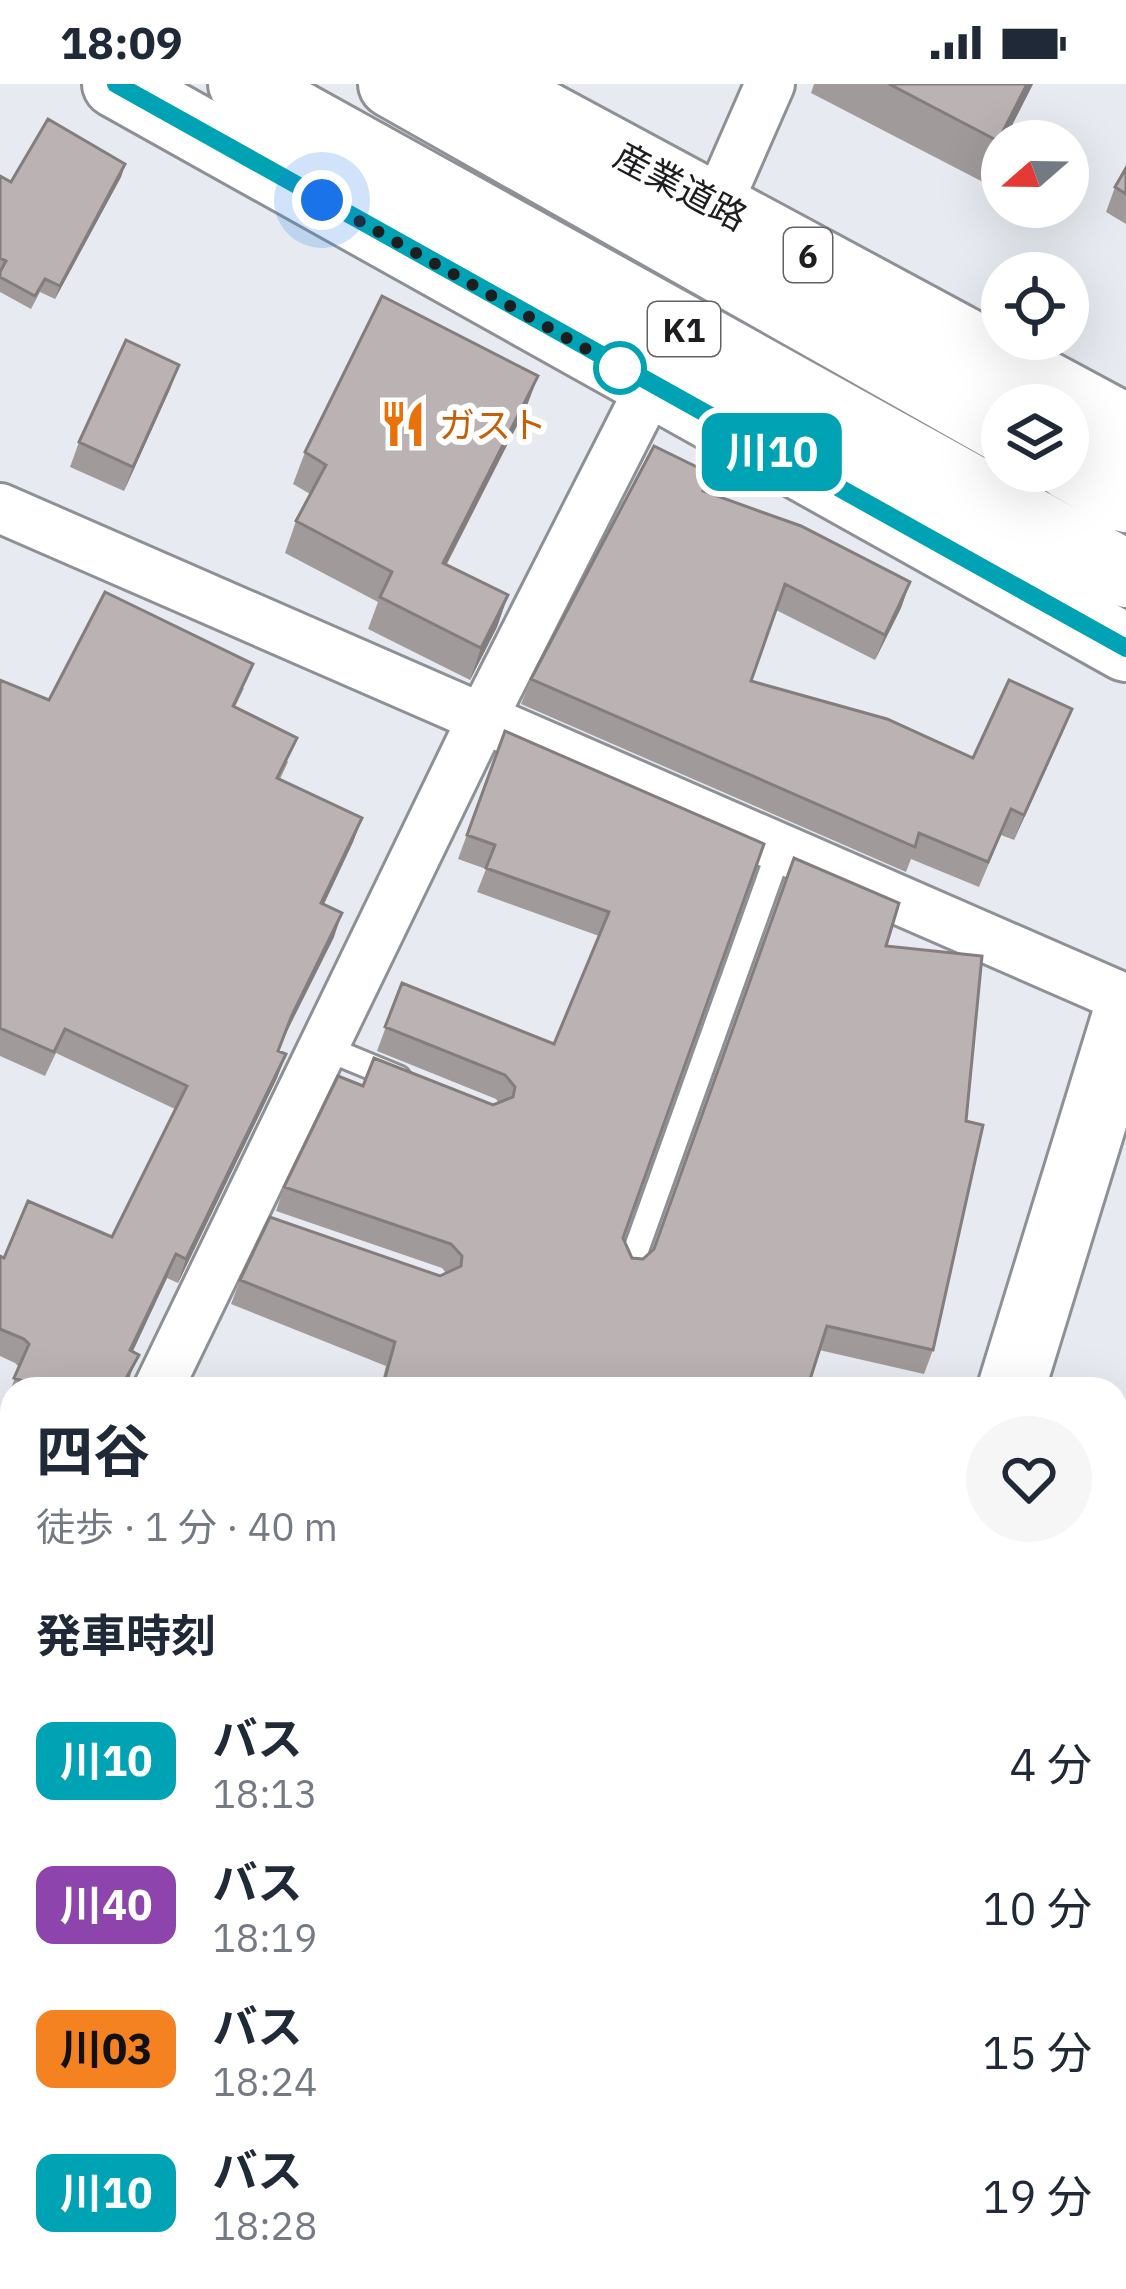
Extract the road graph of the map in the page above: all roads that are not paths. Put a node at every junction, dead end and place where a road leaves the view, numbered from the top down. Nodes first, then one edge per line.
1 (116, 84) edge
2 (242, 84) edge
3 (392, 84) edge
4 (488, 84) edge
5 (770, 84) edge
6 (717, 205) junction
7 (651, 386) junction
8 (981, 417) edge
9 (1126, 428) edge
10 (1089, 478) edge
11 (1126, 499) edge
12 (0, 508) edge
13 (1126, 574) edge
14 (1126, 648) edge
15 (482, 719) junction
16 (779, 848) junction
17 (1126, 999) edge
18 (1126, 1015) edge
19 (323, 1047) junction
20 (427, 1089) edge
21 (1106, 1151) edge
22 (630, 1267) edge
23 (165, 1377) edge
24 (1016, 1377) edge

1 - 7 main road
2 - 13 main road, K1
3 - 8 main road, K1
4 - 6 main road, 産業道路 / 6
5 - 6 street
6 - 9 main road, 産業道路 / 6
7 - 14 main road
7 - 15 street
10 - 11 main road
12 - 15 street
15 - 16 street
15 - 19 street
16 - 17 street
16 - 22 lane
18 - 21 main road
19 - 20 lane
19 - 23 street
21 - 24 main road

